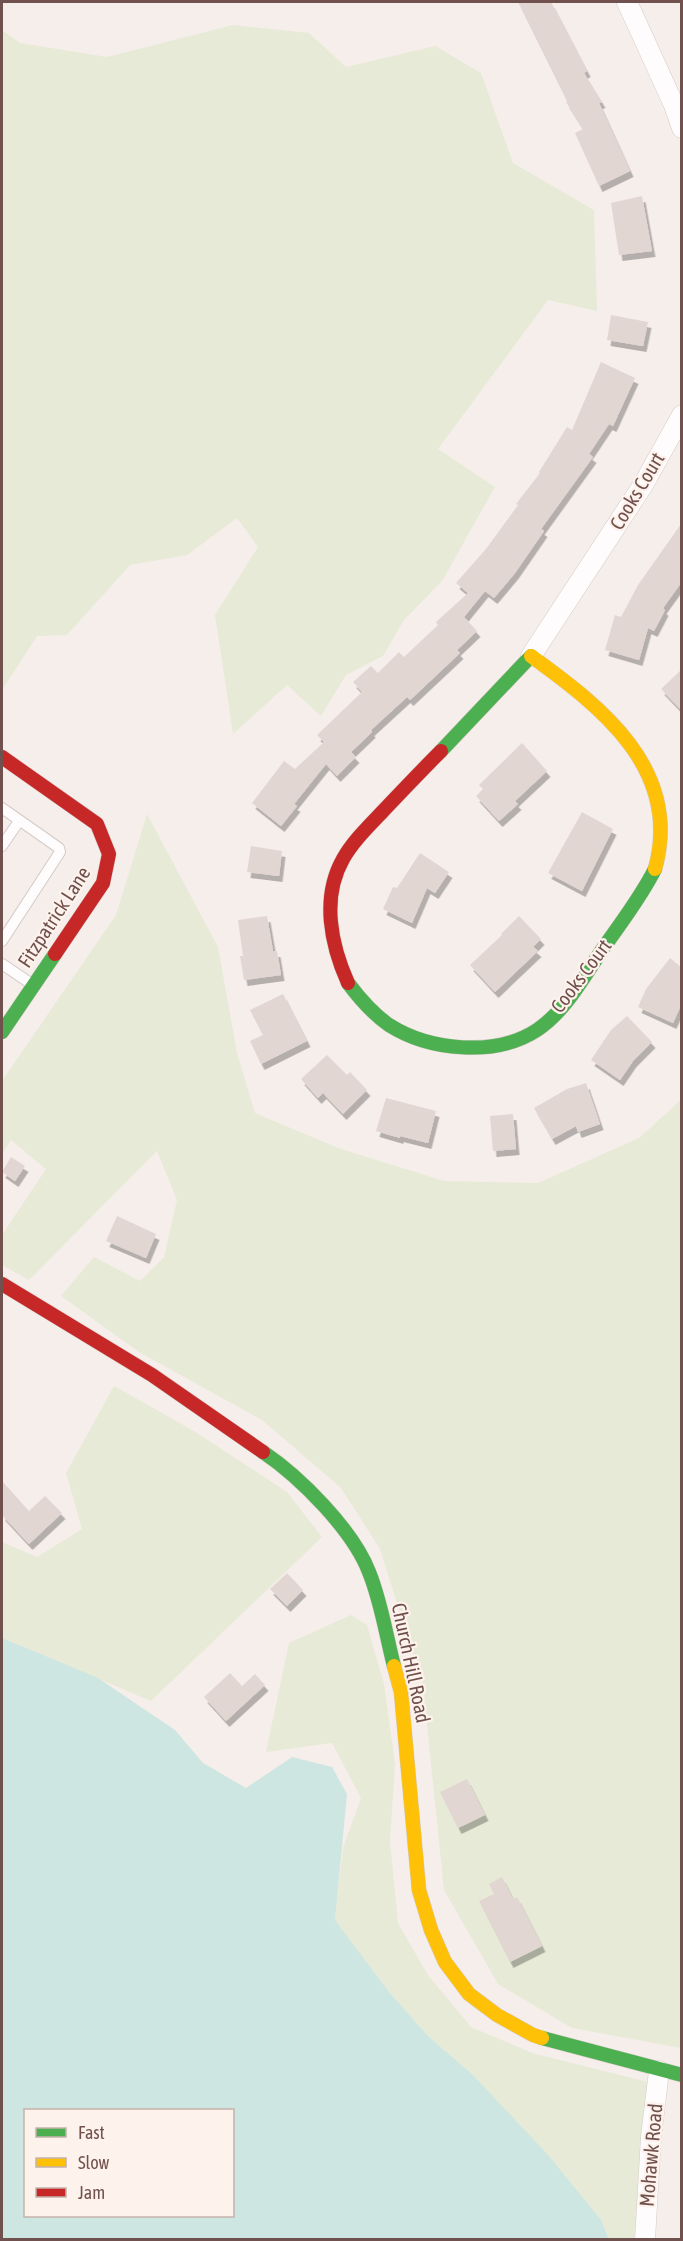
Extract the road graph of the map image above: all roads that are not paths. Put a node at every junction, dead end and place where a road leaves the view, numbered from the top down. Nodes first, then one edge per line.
1 (627, 2) edge
2 (681, 128) edge
3 (681, 415) edge
4 (531, 656) junction
5 (2, 757) edge
6 (2, 808) edge
7 (19, 820) junction
8 (2, 846) edge
9 (2, 941) edge
10 (2, 964) edge
11 (33, 985) junction
12 (2, 1032) edge
13 (2, 1284) edge
14 (659, 2071) junction
15 (681, 2075) edge
16 (645, 2240) edge

1 - 2 street
3 - 4 street, Cooks Court
4 - 4 street, Cooks Court
5 - 11 street, Fitzpatrick Lane
6 - 7 lane
7 - 8 lane
7 - 9 lane
10 - 11 lane
11 - 12 street, Fitzpatrick Lane
13 - 14 street, Church Hill Road
14 - 15 street, Church Hill Road
14 - 16 street, Mohawk Road

